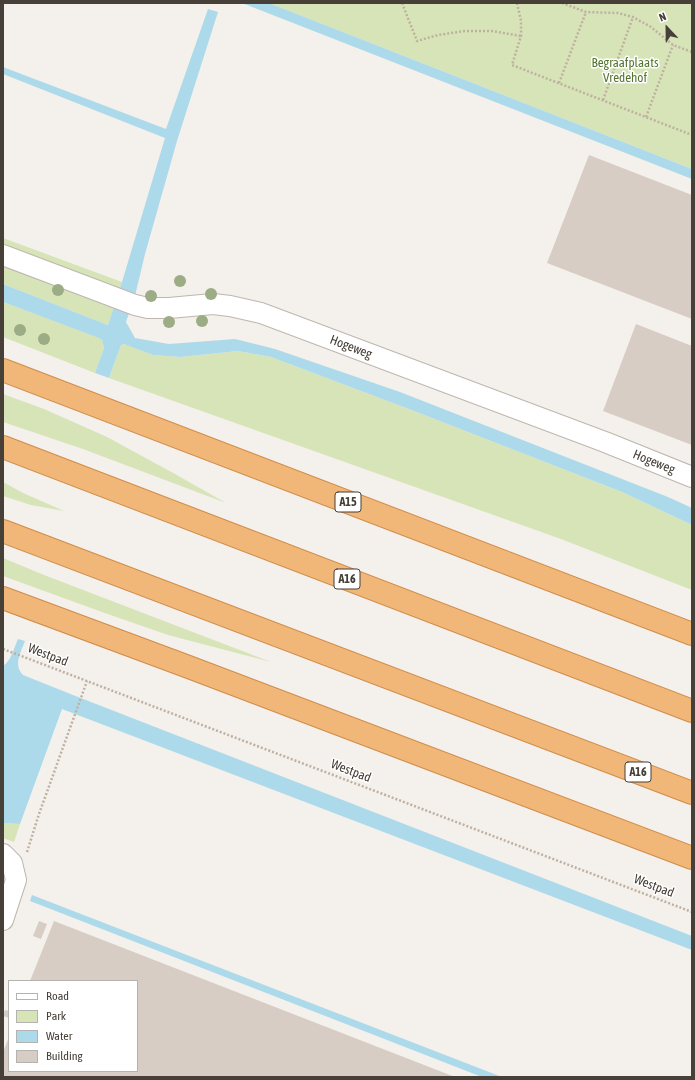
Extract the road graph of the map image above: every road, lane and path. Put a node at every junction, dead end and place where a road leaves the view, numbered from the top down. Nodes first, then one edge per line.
1 (402, 3) edge
2 (517, 3) edge
3 (562, 3) edge
4 (586, 12) junction
5 (632, 17) junction
6 (521, 36) junction
7 (673, 45) junction
8 (692, 52) edge
9 (559, 83) junction
10 (602, 100) junction
11 (646, 117) junction
12 (692, 135) edge
13 (3, 255) edge
14 (3, 370) edge
15 (3, 447) edge
16 (692, 477) edge
17 (3, 531) edge
18 (3, 598) edge
19 (692, 634) edge
20 (4, 649) edge
21 (87, 680) junction
22 (692, 711) edge
23 (692, 793) edge
24 (3, 854) edge
25 (692, 858) edge
26 (16, 880) junction
27 (692, 912) edge
28 (3, 920) edge

1 - 6 path
2 - 6 path
3 - 4 path
4 - 5 path
4 - 9 path
5 - 7 path
5 - 10 path
6 - 9 path
7 - 8 path
7 - 11 path
9 - 10 path
10 - 11 path
11 - 12 path
13 - 16 street, Hogeweg
14 - 19 highway, A15
15 - 22 highway, A16
17 - 23 highway, A16
18 - 25 highway
20 - 21 path, Westpad
21 - 26 path
21 - 27 path, Westpad
24 - 26 street
26 - 28 street

